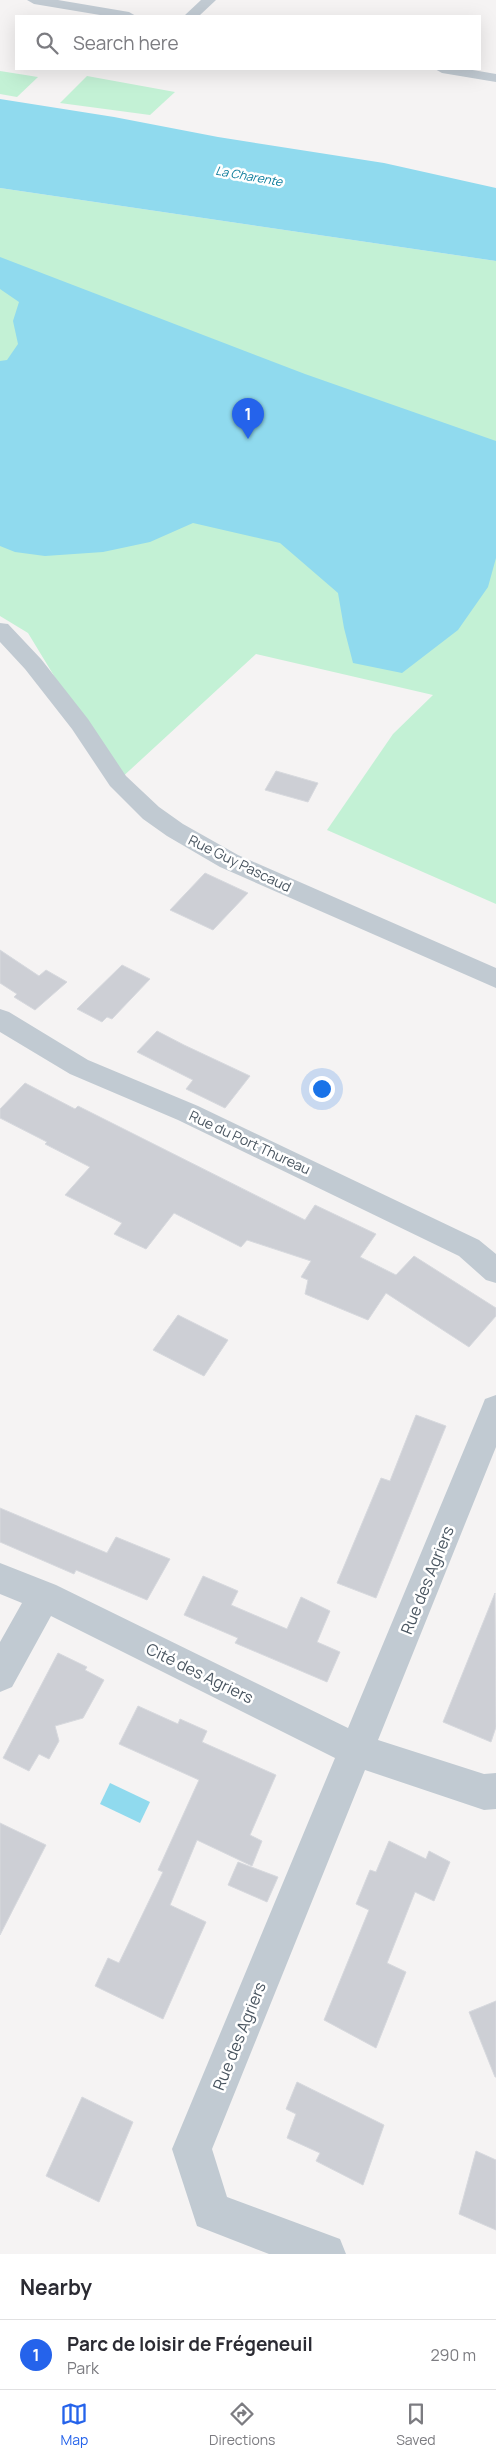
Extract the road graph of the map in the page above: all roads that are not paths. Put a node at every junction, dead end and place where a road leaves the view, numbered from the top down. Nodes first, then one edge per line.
1 (34, 0) edge
2 (209, 0) edge
3 (76, 4) edge
4 (125, 15) edge
5 (192, 15) edge
6 (448, 70) edge
7 (496, 78) edge
8 (0, 629) edge
9 (496, 979) edge
10 (0, 1019) edge
11 (496, 1271) edge
12 (496, 1409) edge
13 (0, 1578) edge
14 (44, 1596) junction
15 (0, 1675) edge
16 (356, 1750) junction
17 (496, 1791) edge
18 (324, 2254) edge

1 - 3 street
2 - 5 street
3 - 4 street
6 - 7 street
8 - 9 street, Rue Guy Pascaud
10 - 11 street, Rue du Port Thureau
12 - 16 street, Rue des Agriers
13 - 14 street, Cité des Agriers
14 - 15 street
14 - 16 street, Cité des Agriers
16 - 17 street
16 - 18 street, Rue des Agriers

